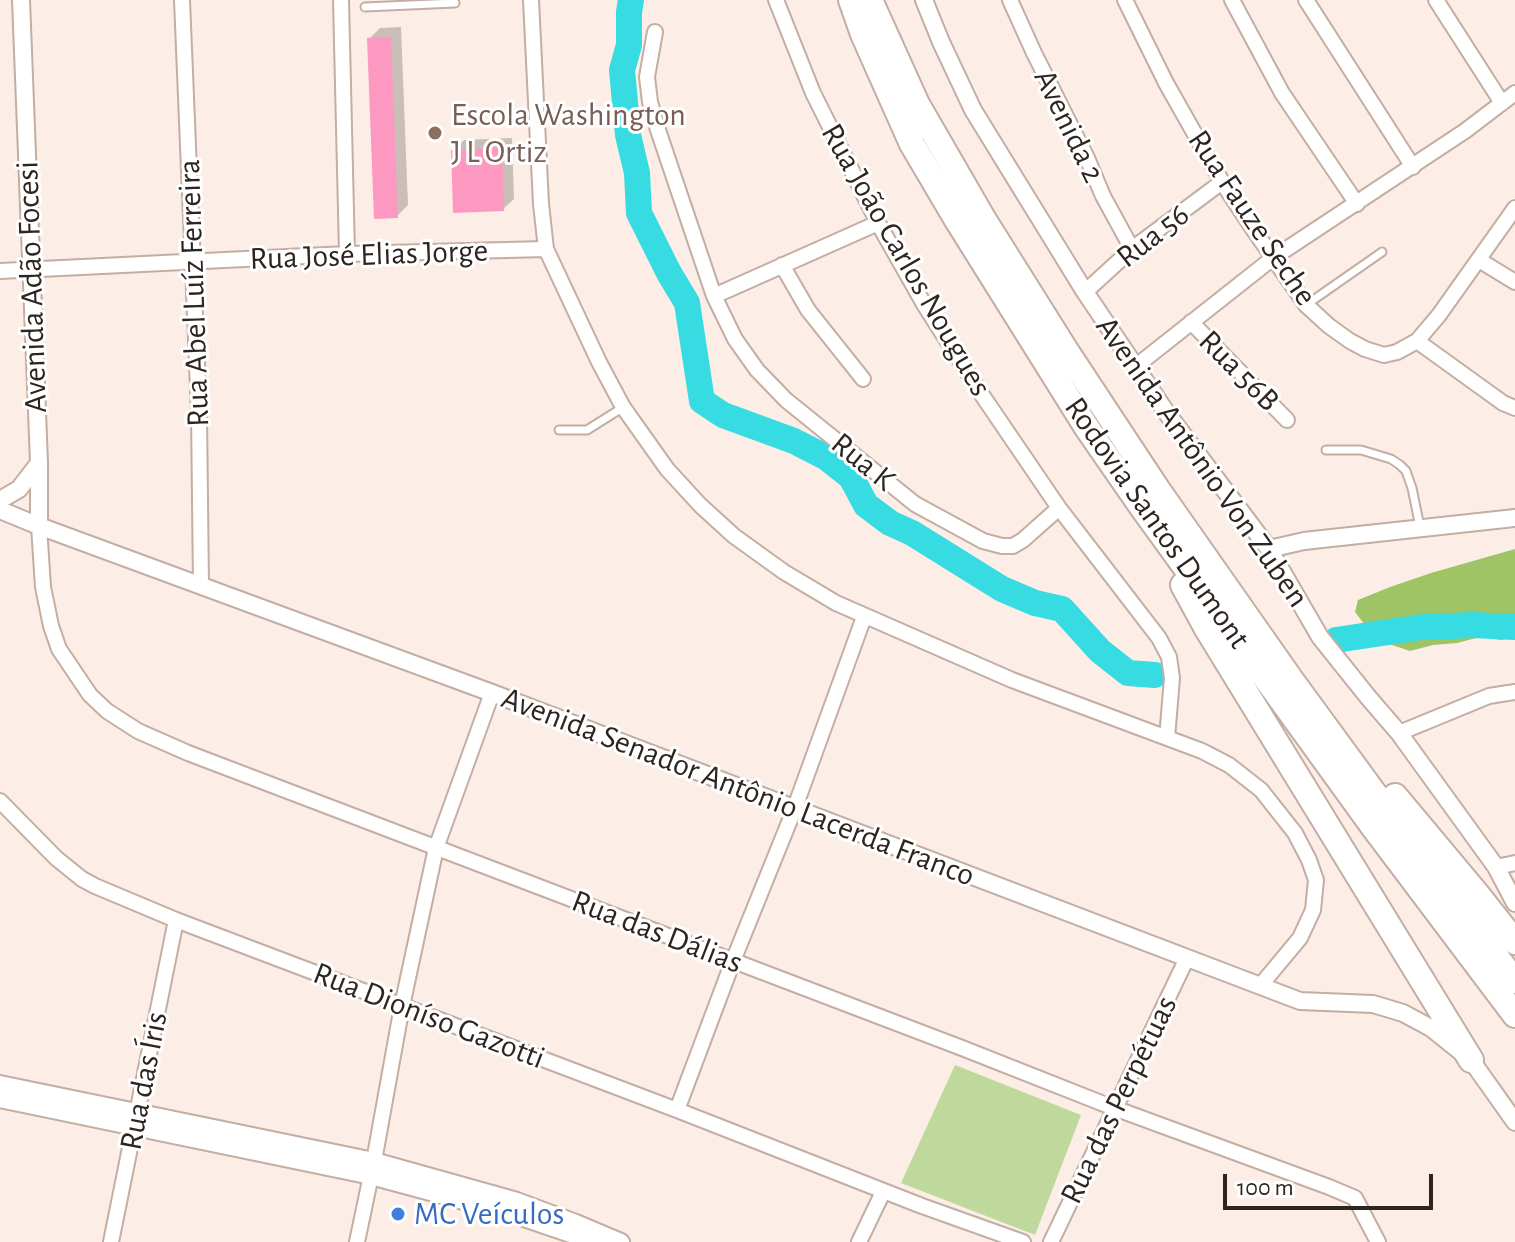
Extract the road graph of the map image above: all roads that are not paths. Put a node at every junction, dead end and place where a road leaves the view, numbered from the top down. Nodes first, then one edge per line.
1 (21, 0) edge
2 (182, 0) edge
3 (341, 0) edge
4 (531, 0) edge
5 (776, 0) edge
6 (851, 0) edge
7 (870, 0) edge
8 (924, 0) edge
9 (1010, 0) edge
10 (1125, 0) edge
11 (1232, 0) edge
12 (1325, 0) edge
13 (1436, 0) edge
14 (455, 3) dead end
15 (1308, 4) edge
16 (365, 7) dead end
17 (655, 32) dead end
18 (1515, 93) edge
19 (1502, 103) junction
20 (1413, 167) junction
21 (1222, 182) junction
22 (1357, 204) junction
23 (1515, 208) edge
24 (878, 223) junction
25 (546, 249) junction
26 (1132, 249) junction
27 (1382, 252) dead end
28 (347, 254) junction
29 (1273, 258) junction
30 (1479, 260) junction
31 (192, 262) junction
32 (782, 265) junction
33 (32, 270) junction
34 (0, 271) edge
35 (1515, 282) edge
36 (1085, 292) junction
37 (714, 296) junction
38 (1306, 305) junction
39 (1191, 322) junction
40 (1417, 341) junction
41 (1135, 367) junction
42 (863, 379) dead end
43 (623, 407) junction
44 (1515, 408) edge
45 (1287, 420) dead end
46 (559, 430) dead end
47 (1326, 450) dead end
48 (39, 463) junction
49 (0, 500) edge
50 (1141, 506) junction
51 (1059, 508) junction
52 (0, 510) edge
53 (1515, 518) edge
54 (39, 526) junction
55 (1420, 530) junction
56 (1269, 549) junction
57 (201, 586) junction
58 (864, 617) junction
59 (1292, 681) junction
60 (1515, 692) edge
61 (492, 693) junction
62 (1399, 733) junction
63 (1167, 738) junction
64 (0, 801) edge
65 (794, 810) junction
66 (436, 848) junction
67 (1515, 863) edge
68 (1496, 867) junction
69 (1515, 903) edge
70 (176, 920) junction
71 (1515, 942) edge
72 (1187, 958) junction
73 (733, 961) junction
74 (1515, 981) edge
75 (1260, 986) junction
76 (402, 1006) junction
77 (1515, 1015) edge
78 (1471, 1060) junction
79 (0, 1084) edge
80 (0, 1099) edge
81 (1114, 1108) junction
82 (677, 1110) junction
83 (137, 1119) junction
84 (1515, 1122) edge
85 (373, 1169) junction
86 (883, 1192) junction
87 (111, 1242) edge
88 (357, 1242) edge
89 (594, 1242) edge
90 (621, 1242) edge
91 (859, 1242) edge
92 (1023, 1242) edge
93 (1051, 1242) edge
94 (1378, 1242) edge

1 - 33 street, Avenida Adão Focesi
2 - 31 street, Rua Abel Luíz Ferreira
3 - 28 street
4 - 25 street
5 - 24 street, Rua João Carlos Nougues
6 - 50 highway, Rodovia Santos Dumont
7 - 59 highway, Rodovia Santos Dumont
8 - 36 street, Avenida Antônio Von Zuben
9 - 26 street, Avenida 2
10 - 21 street, Rua Fauze Seche
11 - 22 street
12 - 15 street
13 - 19 street
14 - 16 lane
15 - 20 street
17 - 37 street, Rua K
18 - 19 street
19 - 20 street
20 - 22 street
21 - 26 street, Rua 56
21 - 29 street, Rua Fauze Seche
22 - 29 street
23 - 30 street
24 - 32 street
24 - 51 street, Rua João Carlos Nougues
25 - 28 street, Rua José Elias Jorge
25 - 43 street
26 - 36 street, Rua 56
27 - 38 lane
28 - 31 street, Rua José Elias Jorge
29 - 38 street, Rua Fauze Seche
29 - 39 street
30 - 35 street
30 - 40 street
31 - 33 street, Rua José Elias Jorge
31 - 57 street, Rua Abel Luíz Ferreira
32 - 37 street
32 - 42 street
33 - 34 street, Rua José Elias Jorge
33 - 48 street, Avenida Adão Focesi
36 - 41 street, Avenida Antônio Von Zuben
37 - 51 street, Rua K
38 - 40 street, Rua Fauze Seche
39 - 41 street
39 - 45 street, Rua 56B
40 - 44 street
41 - 56 street, Avenida Antônio Von Zuben
43 - 46 lane
43 - 58 street
47 - 55 lane
48 - 49 street
48 - 54 street, Avenida Adão Focesi
50 - 77 highway, Rodovia Santos Dumont
50 - 78 highway
51 - 63 street
52 - 54 street, Avenida Senador Antônio Lacerda Franco
53 - 55 street
54 - 57 street, Avenida Senador Antônio Lacerda Franco
54 - 66 street, Rua das Dálias
55 - 56 street
56 - 62 street, Avenida Antônio Von Zuben
57 - 61 street, Avenida Senador Antônio Lacerda Franco
58 - 63 street
58 - 65 street
59 - 71 highway
59 - 74 highway, Rodovia Santos Dumont
60 - 62 street
61 - 65 street, Avenida Senador Antônio Lacerda Franco
61 - 66 street
62 - 68 street, Avenida Antônio Von Zuben
63 - 75 street
64 - 70 street, Rua Dioníso Gazotti
65 - 72 street, Avenida Senador Antônio Lacerda Franco
65 - 73 street
66 - 73 street, Rua das Dálias
66 - 76 street
67 - 68 street
68 - 69 street, Avenida Antônio Von Zuben
70 - 76 street, Rua Dioníso Gazotti
70 - 83 street, Rua das Íris
72 - 75 street, Avenida Senador Antônio Lacerda Franco
72 - 81 street, Rua das Perpétuas
73 - 81 street, Rua das Dálias
73 - 82 street
75 - 78 street, Avenida Senador Antônio Lacerda Franco
76 - 82 street, Rua Dioníso Gazotti
76 - 85 street
78 - 84 street
79 - 83 street
80 - 83 street
81 - 93 street, Rua das Perpétuas
81 - 94 street, Rua das Dálias
82 - 86 street, Rua Dioníso Gazotti
83 - 85 street
83 - 87 street, Rua das Íris
85 - 88 street
85 - 89 street
85 - 90 street
86 - 91 street
86 - 92 street, Rua Dioníso Gazotti

